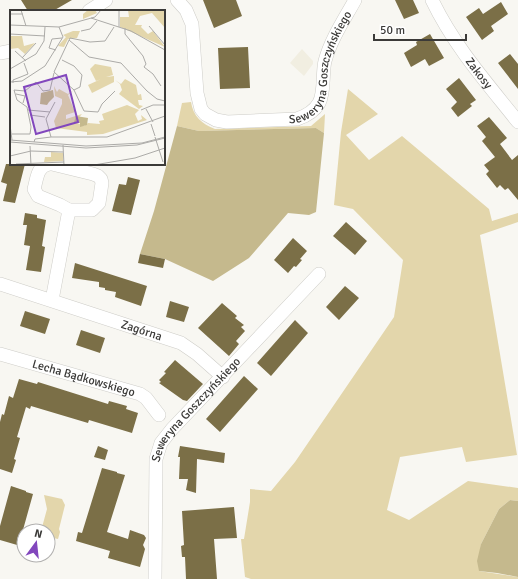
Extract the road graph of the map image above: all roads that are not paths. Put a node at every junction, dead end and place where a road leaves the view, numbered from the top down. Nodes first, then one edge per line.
1 (106, 0) edge
2 (177, 0) edge
3 (355, 0) edge
4 (432, 0) edge
5 (91, 10) edge
6 (518, 122) edge
7 (47, 165) edge
8 (56, 165) edge
9 (69, 210) junction
10 (319, 274) dead end
11 (0, 284) edge
12 (52, 300) junction
13 (0, 354) edge
14 (222, 376) junction
15 (159, 415) dead end
16 (155, 579) edge

1 - 5 street
2 - 3 street, Seweryna Goszczyńskiego
4 - 6 street, Zakosy
7 - 9 street
8 - 9 street
9 - 12 street
10 - 14 street, Seweryna Goszczyńskiego
11 - 12 street, Zagórna
12 - 14 street, Zagórna
13 - 15 street, Lecha Bądkowskiego
14 - 16 street, Seweryna Goszczyńskiego

